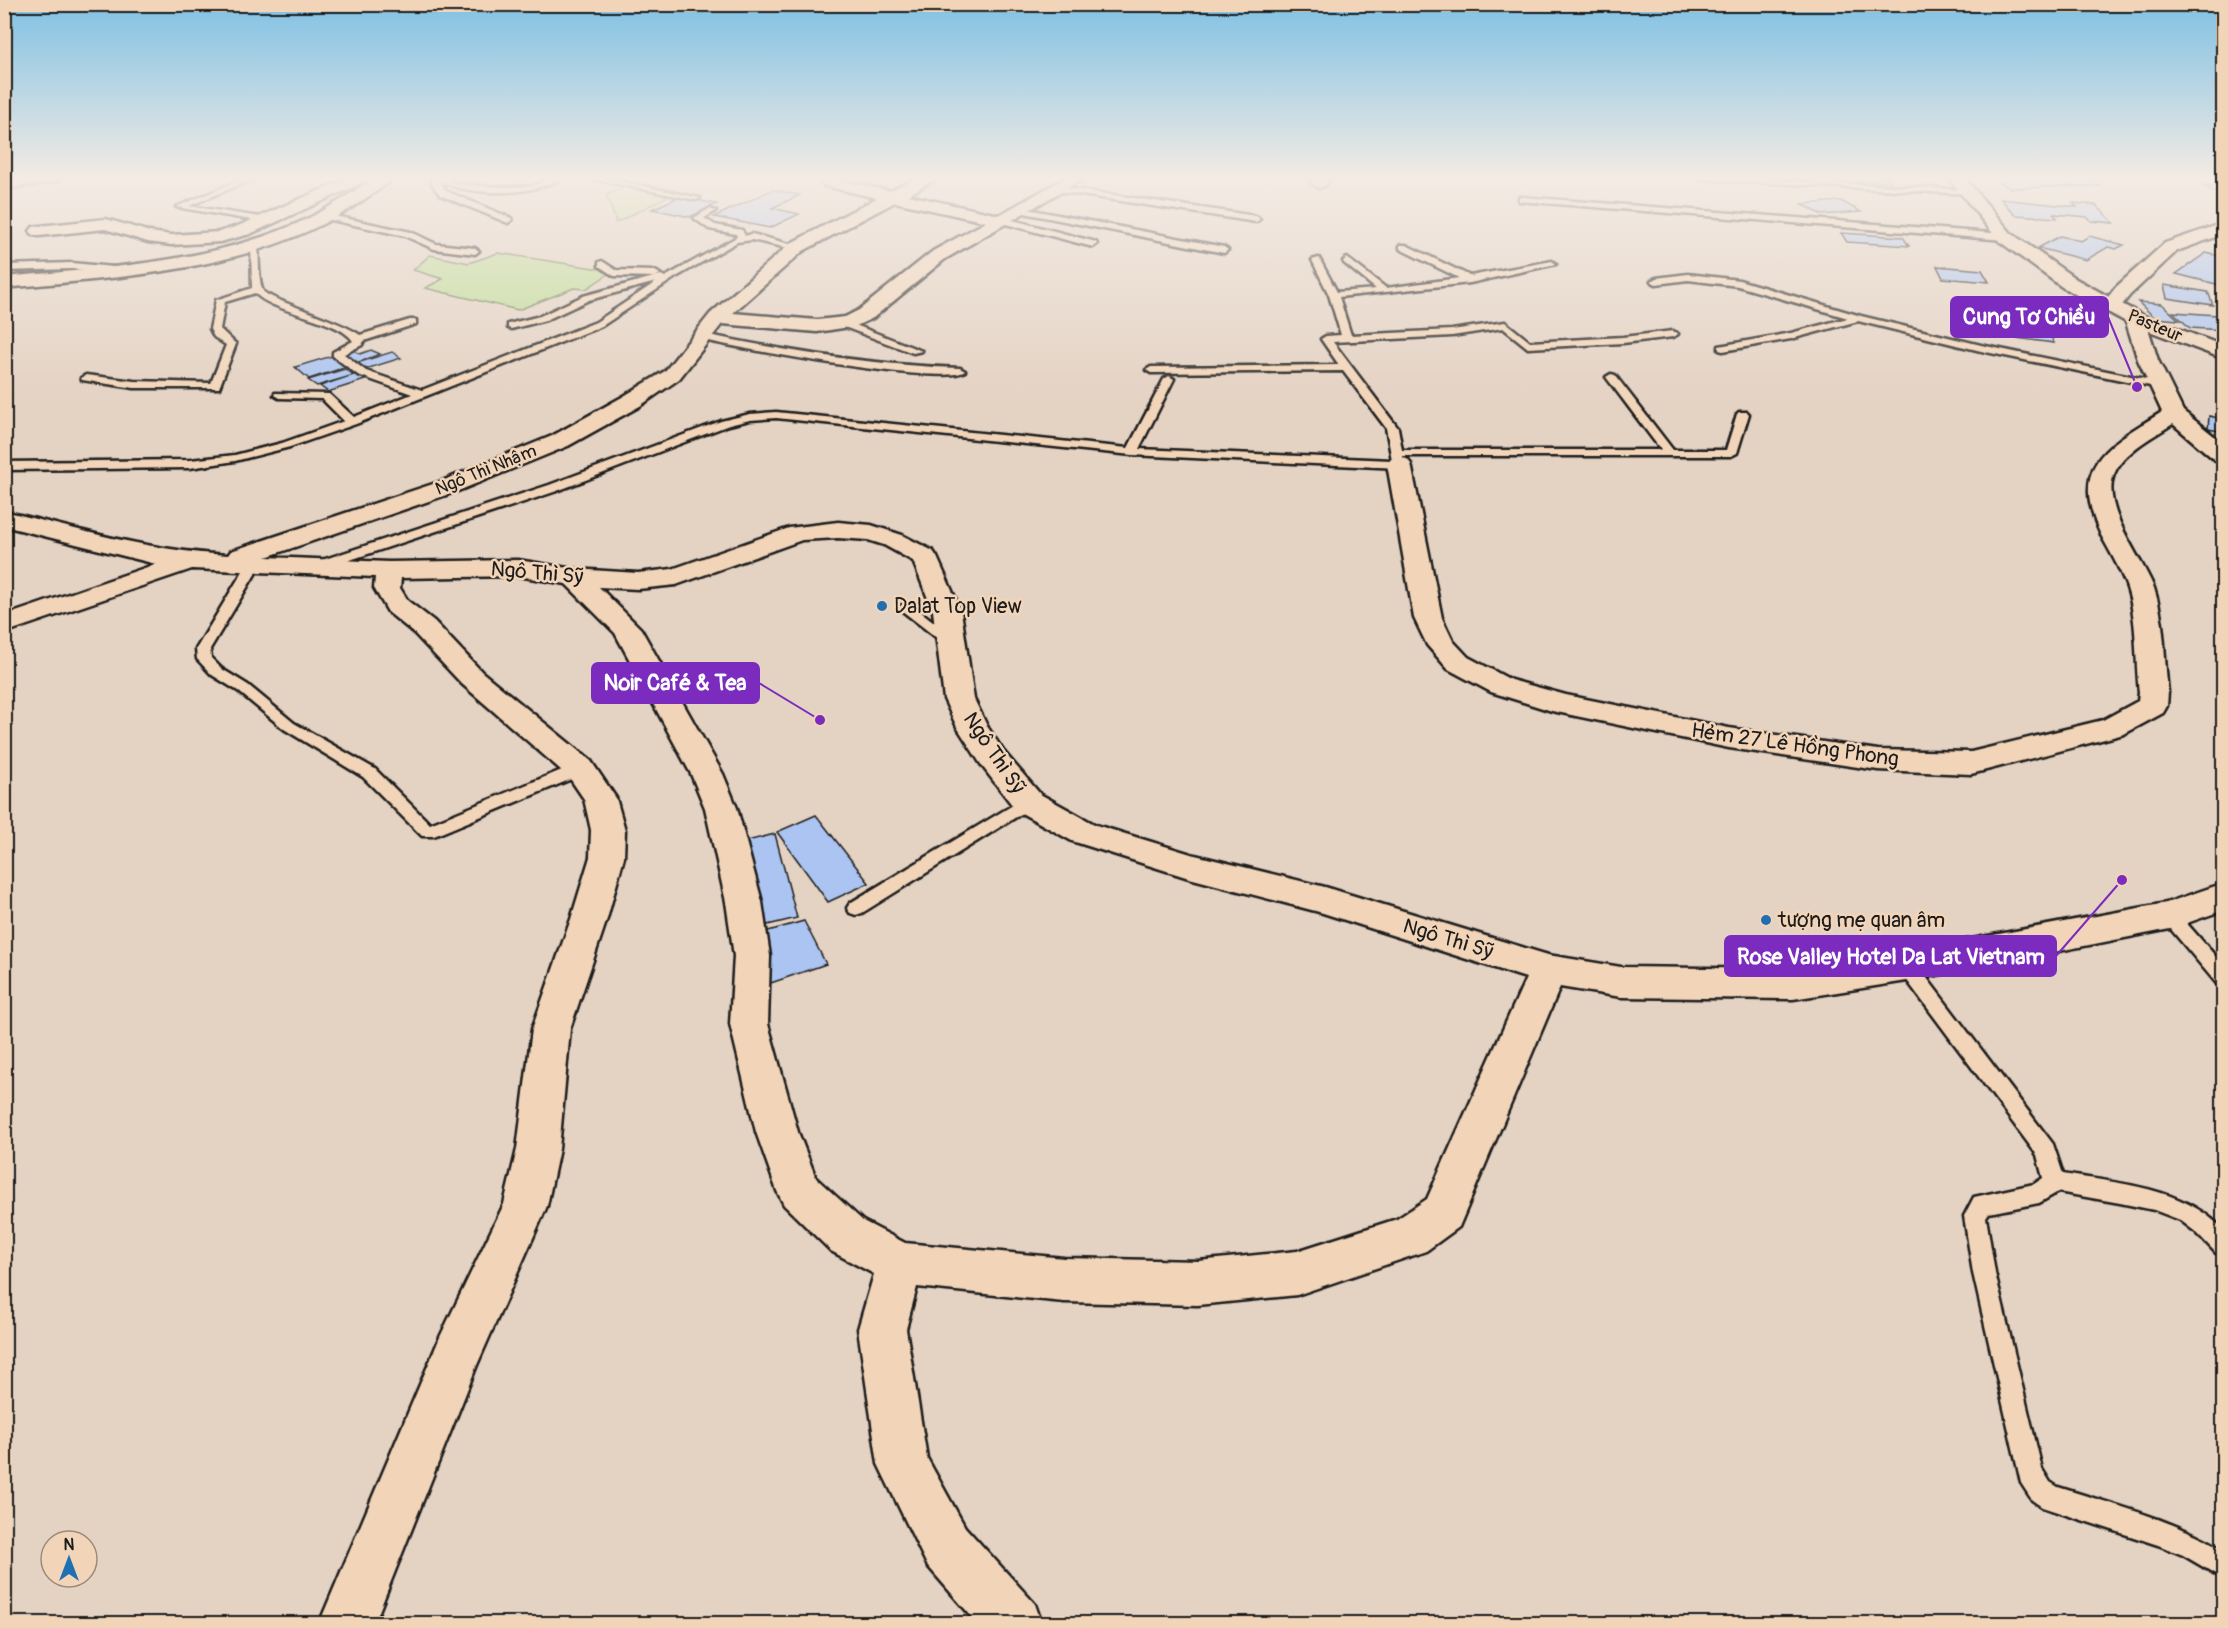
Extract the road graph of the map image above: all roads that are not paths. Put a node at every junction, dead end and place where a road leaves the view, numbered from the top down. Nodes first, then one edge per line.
1 (222, 252) edge
2 (255, 252) edge
3 (716, 252) edge
4 (791, 252) edge
5 (944, 252) edge
6 (1413, 252) edge
7 (2026, 252) edge
8 (2165, 252) edge
9 (1316, 260) dead end
10 (1347, 261) dead end
11 (602, 264) dead end
12 (1552, 264) dead end
13 (4, 268) edge
14 (113, 270) junction
15 (673, 275) junction
16 (1470, 280) junction
17 (1656, 281) dead end
18 (4, 283) edge
19 (257, 290) junction
20 (1384, 291) junction
21 (1334, 295) junction
22 (2111, 306) junction
23 (717, 318) junction
24 (1858, 318) junction
25 (2135, 319) junction
26 (413, 322) dead end
27 (842, 323) junction
28 (511, 326) dead end
29 (1673, 334) dead end
30 (704, 337) junction
31 (359, 339) junction
32 (1347, 339) junction
33 (1723, 348) dead end
34 (917, 351) dead end
35 (2223, 353) edge
36 (1346, 368) junction
37 (960, 370) dead end
38 (1151, 370) dead end
39 (1611, 377) dead end
40 (86, 378) dead end
41 (1169, 379) dead end
42 (2160, 385) junction
43 (422, 394) junction
44 (279, 395) dead end
45 (1743, 414) dead end
46 (2174, 414) junction
47 (352, 422) junction
48 (1132, 452) junction
49 (1669, 452) junction
50 (2223, 456) edge
51 (1397, 459) junction
52 (4, 466) edge
53 (4, 518) edge
54 (189, 561) junction
55 (220, 564) junction
56 (253, 566) junction
57 (314, 567) junction
58 (389, 570) junction
59 (574, 577) junction
60 (906, 607) dead end
61 (4, 625) edge
62 (951, 642) junction
63 (580, 770) junction
64 (1028, 802) junction
65 (2223, 896) edge
66 (856, 908) dead end
67 (2170, 916) junction
68 (1907, 966) junction
69 (1548, 970) junction
70 (2223, 979) edge
71 (2055, 1182) junction
72 (2223, 1246) edge
73 (900, 1264) junction
74 (2223, 1566) edge
75 (346, 1623) edge
76 (1015, 1623) edge

1 - 14 street
2 - 19 lane
3 - 15 lane
4 - 23 street, Ngô Thì Nhậm
5 - 27 street
6 - 16 lane
7 - 22 street, Pasteur
8 - 22 street
9 - 21 lane
10 - 20 lane
11 - 15 lane
12 - 16 lane
13 - 14 lane
14 - 18 street
15 - 28 lane
15 - 43 lane
16 - 20 lane
17 - 24 lane
19 - 31 lane
19 - 40 lane
20 - 21 lane
21 - 32 lane
22 - 25 street, Pasteur
23 - 27 street
23 - 30 street, Ngô Thì Nhậm
24 - 33 lane
24 - 42 lane
25 - 35 street, Pasteur
25 - 42 street
26 - 31 lane
27 - 34 lane
29 - 32 lane
30 - 37 lane
30 - 55 street, Ngô Thì Nhậm
31 - 43 lane
32 - 36 lane
36 - 38 lane
36 - 51 lane
39 - 49 lane
41 - 48 lane
42 - 46 street
43 - 47 lane
44 - 47 lane
45 - 49 lane
46 - 50 street
46 - 51 street, Hẻm 27 Lê Hồng Phong
47 - 52 lane
48 - 51 lane
48 - 57 lane
49 - 51 lane
53 - 54 street, Ngô Thì Sỹ
54 - 55 street, Ngô Thì Sỹ
54 - 61 street
55 - 56 street, Ngô Thì Sỹ
56 - 57 street, Ngô Thì Sỹ
56 - 63 lane
57 - 58 street, Ngô Thì Sỹ
58 - 59 street, Ngô Thì Sỹ
58 - 63 street
59 - 62 street, Ngô Thì Sỹ
59 - 73 street
60 - 62 lane
62 - 64 street, Ngô Thì Sỹ
63 - 75 street
64 - 66 lane
64 - 69 street, Ngô Thì Sỹ
65 - 67 street, Ngô Thì Sỹ
67 - 68 street, Ngô Thì Sỹ
67 - 70 lane
68 - 69 street, Ngô Thì Sỹ
68 - 71 lane
69 - 73 street
71 - 72 lane
71 - 74 lane
73 - 76 street

